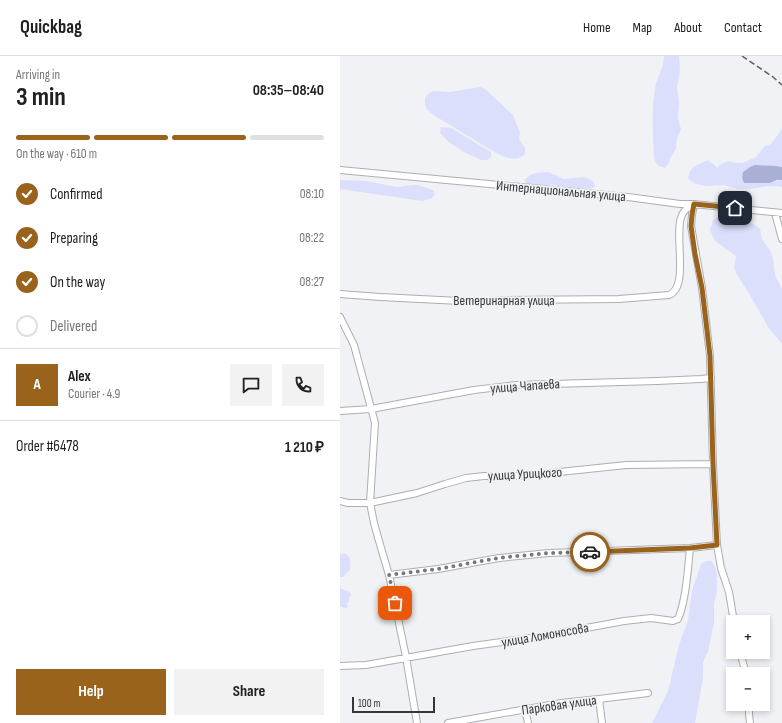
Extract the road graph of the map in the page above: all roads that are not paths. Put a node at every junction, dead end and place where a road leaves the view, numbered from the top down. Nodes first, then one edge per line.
1 (340, 170) edge
2 (694, 204) junction
3 (779, 213) edge
4 (782, 235) edge
5 (340, 294) edge
6 (340, 318) edge
7 (711, 378) junction
8 (371, 409) junction
9 (340, 411) edge
10 (713, 464) junction
11 (340, 501) edge
12 (370, 503) junction
13 (717, 545) junction
14 (690, 548) junction
15 (389, 575) junction
16 (733, 615) edge
17 (406, 657) junction
18 (340, 666) edge
19 (648, 693) dead end
20 (599, 699) junction
21 (525, 709) junction
22 (749, 711) edge
23 (417, 723) edge
24 (448, 723) edge
25 (528, 723) edge
26 (602, 723) edge
27 (750, 723) edge

1 - 2 street, Интернациональная улица
2 - 3 street, Интернациональная улица
2 - 5 street, Ветеринарная улица
2 - 7 street
3 - 4 street
6 - 8 street
7 - 8 street, улица Чапаева
7 - 10 street
8 - 9 street, улица Чапаева
8 - 12 street
10 - 12 street, улица Урицкого
10 - 13 street
11 - 12 street, улица Урицкого
12 - 15 street
13 - 14 street
13 - 16 street
14 - 15 street
14 - 17 street, улица Ломоносова
15 - 17 street
17 - 18 street, улица Ломоносова
17 - 23 street
19 - 20 street, Парковая улица
20 - 21 street, Парковая улица
20 - 26 street
21 - 24 street, Парковая улица
21 - 25 street
22 - 27 street

